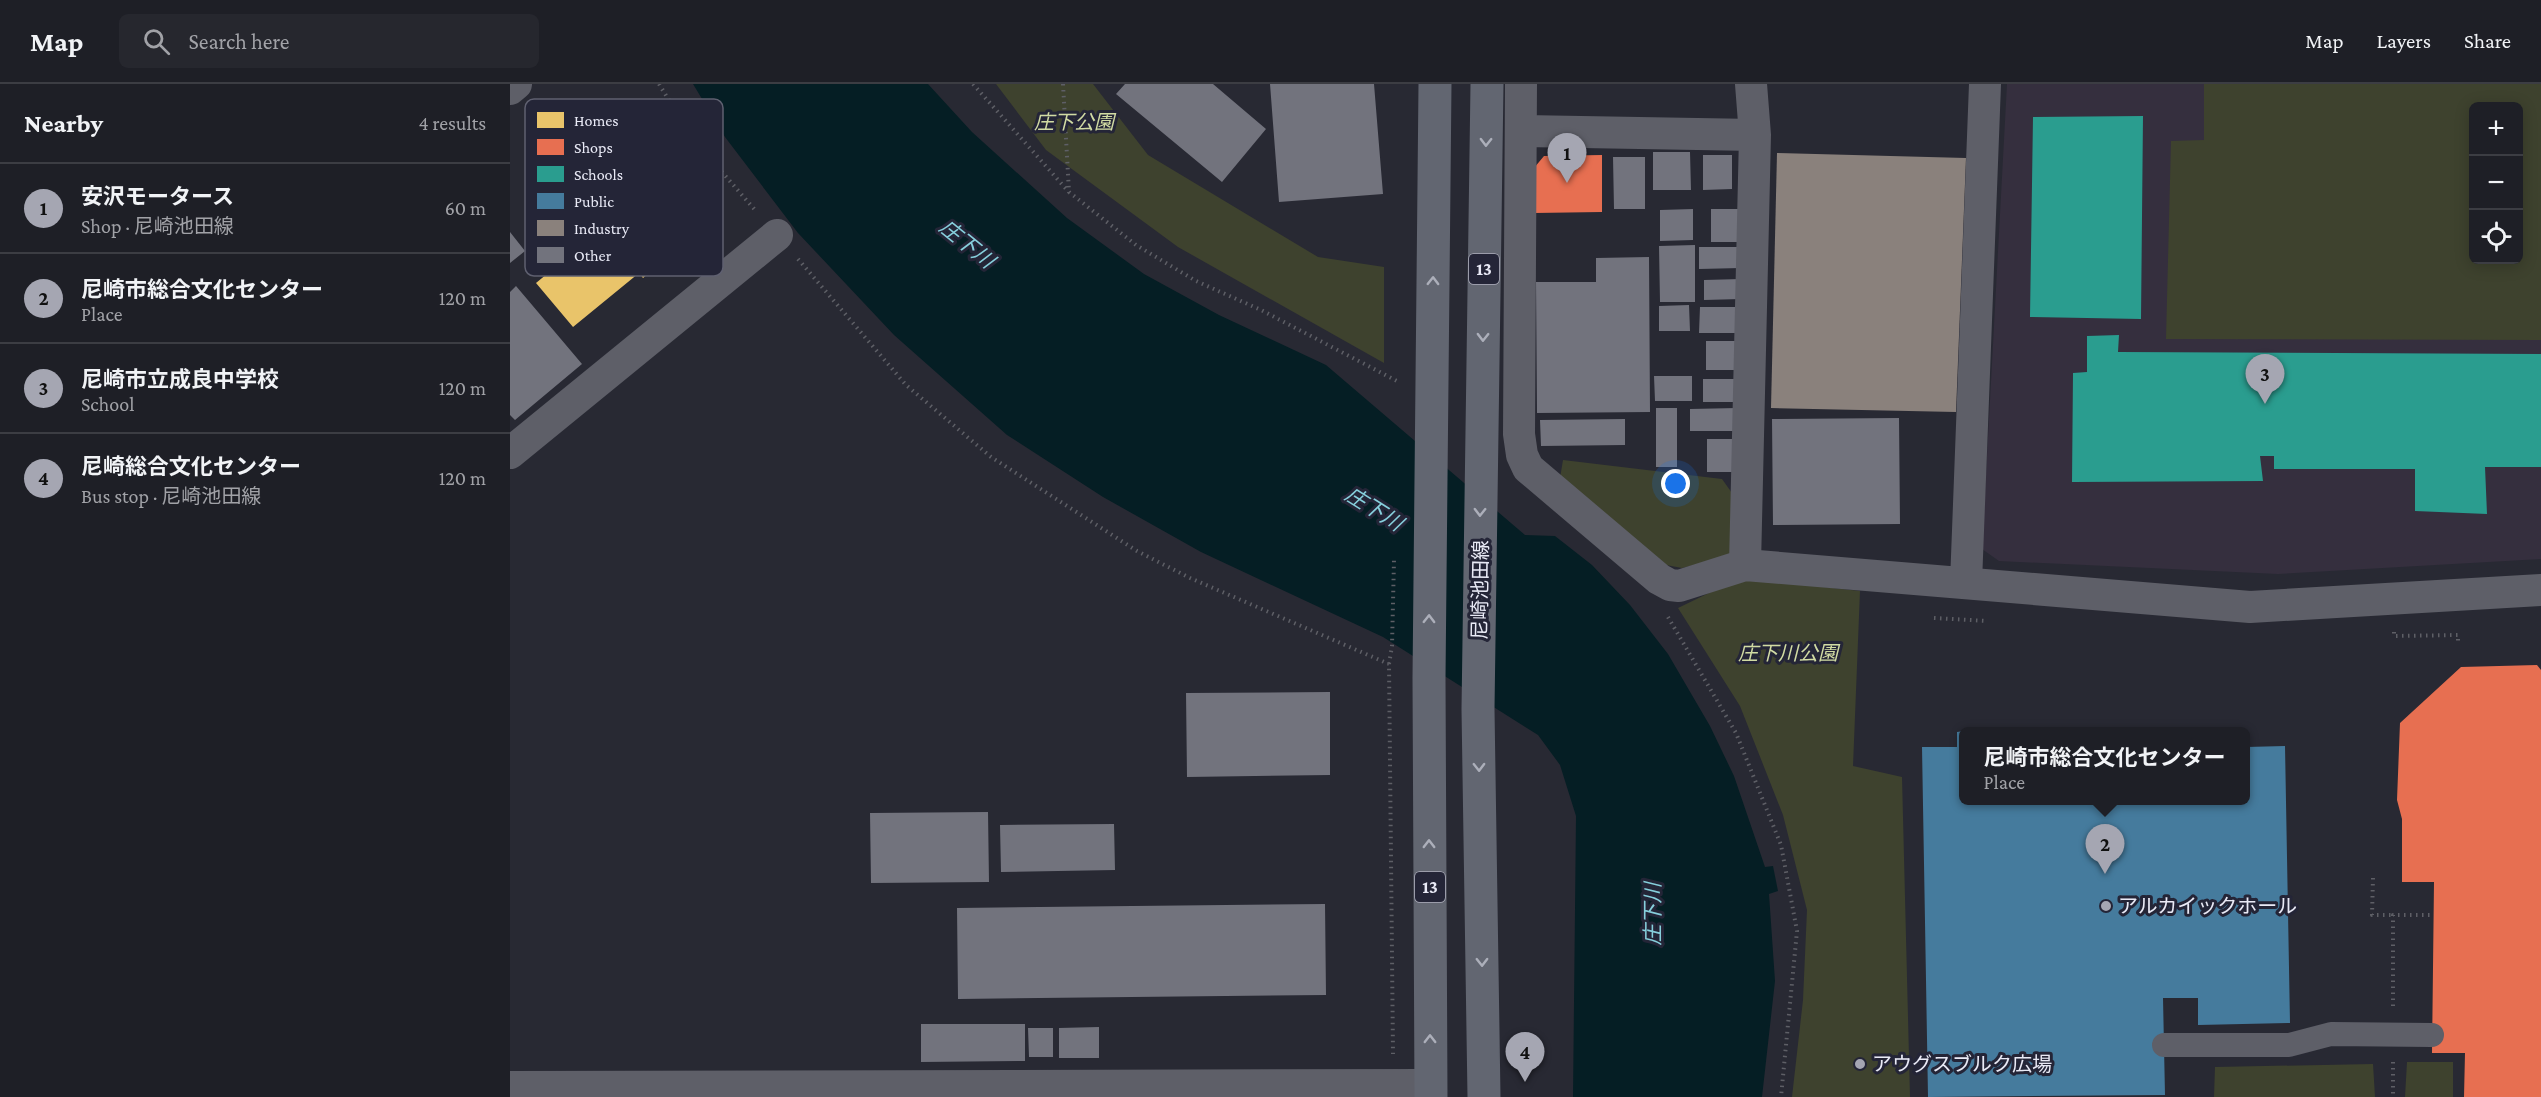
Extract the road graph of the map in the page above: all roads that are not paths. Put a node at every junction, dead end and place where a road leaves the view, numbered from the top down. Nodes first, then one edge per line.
1 (516, 84) edge
2 (1435, 84) edge
3 (1487, 84) edge
4 (1521, 84) edge
5 (1751, 84) edge
6 (1985, 84) edge
7 (510, 89) edge
8 (1521, 131) junction
9 (1755, 135) junction
10 (777, 236) road end
11 (510, 453) edge
12 (1745, 565) junction
13 (1966, 583) junction
14 (2541, 590) edge
15 (2432, 1035) dead end
16 (2164, 1046) dead end
17 (510, 1087) edge
18 (1431, 1091) edge
19 (845, 1092) edge
20 (1484, 1097) edge

1 - 7 street
18 -> 2 main road, 13
3 -> 20 main road, 尼崎池田線 / 13
4 - 8 street
5 - 9 street
6 - 13 street
8 - 9 street
8 - 12 street
9 - 12 street
10 - 11 street
12 - 13 street
13 - 14 street
15 - 16 street
17 - 19 street
18 - 19 street

